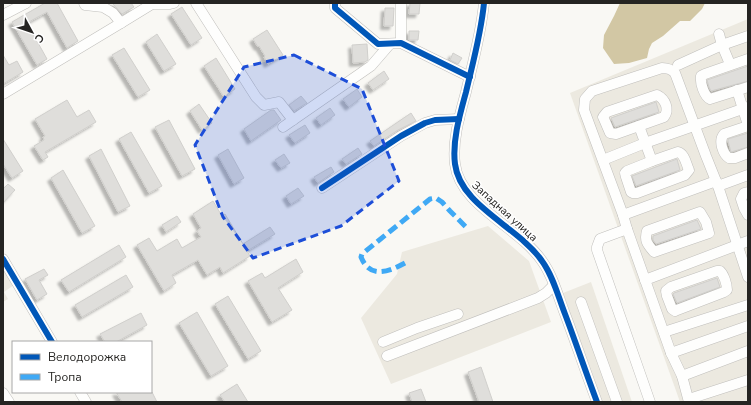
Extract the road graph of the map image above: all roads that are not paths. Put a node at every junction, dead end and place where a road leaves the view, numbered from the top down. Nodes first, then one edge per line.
1 (26, 3) edge
2 (84, 3) edge
3 (174, 3) edge
4 (196, 3) edge
5 (401, 3) edge
6 (484, 3) edge
7 (152, 4) edge
8 (335, 5) edge
9 (3, 16) edge
10 (121, 23) junction
11 (719, 34) dead end
12 (748, 36) edge
13 (401, 43) junction
14 (390, 44) junction
15 (722, 45) junction
16 (748, 59) edge
17 (678, 64) dead end
18 (730, 64) junction
19 (470, 77) junction
20 (748, 87) edge
21 (737, 90) junction
22 (3, 94) edge
23 (745, 108) edge
24 (459, 119) junction
25 (293, 120) junction
26 (694, 125) junction
27 (639, 126) junction
28 (748, 126) edge
29 (283, 127) dead end
30 (645, 143) junction
31 (748, 153) edge
32 (603, 160) junction
33 (652, 161) junction
34 (748, 175) edge
35 (717, 183) junction
36 (322, 188) dead end
37 (748, 192) edge
38 (746, 212) edge
39 (727, 214) junction
40 (623, 215) junction
41 (627, 229) junction
42 (748, 241) edge
43 (648, 244) junction
44 (737, 245) junction
45 (635, 249) junction
46 (3, 259) edge
47 (748, 277) edge
48 (645, 280) junction
49 (554, 285) junction
50 (705, 300) junction
51 (581, 302) dead end
52 (748, 305) edge
53 (458, 314) dead end
54 (711, 317) junction
55 (748, 326) edge
56 (664, 332) junction
57 (51, 341) edge
58 (383, 342) dead end
59 (748, 351) edge
60 (671, 353) junction
61 (387, 356) dead end
62 (682, 376) junction
63 (748, 380) edge
64 (3, 393) edge
65 (81, 393) edge
66 (689, 401) edge
67 (10, 402) edge
68 (86, 402) edge
69 (597, 402) edge
70 (617, 402) edge
71 (650, 402) edge

1 - 9 street
2 - 10 street
3 - 7 street
4 - 25 street
5 - 13 street
6 - 19 street, Западная улица
7 - 10 street
8 - 14 street
10 - 22 street
11 - 15 street
12 - 15 street
13 - 14 street
13 - 19 street
14 - 25 street
15 - 17 street
15 - 18 street
16 - 18 street
18 - 21 street
19 - 24 street, Западная улица
20 - 21 street
21 - 23 street
23 - 26 street
23 - 28 street
24 - 36 street
24 - 49 street, Западная улица
25 - 29 street
26 - 30 street
26 - 32 street
26 - 35 street
27 - 27 street
27 - 30 street
28 - 31 street
30 - 32 street
30 - 33 street
32 - 40 street
33 - 33 street
34 - 35 street
35 - 39 street
35 - 40 street
37 - 38 street
38 - 39 street
39 - 44 street
40 - 41 street
41 - 45 street
41 - 71 street
42 - 44 street
43 - 43 street
43 - 45 street
44 - 47 street
44 - 48 street
45 - 48 street
46 - 57 street
48 - 56 street
49 - 61 street
49 - 69 street, Западная улица
50 - 50 street
50 - 54 street
51 - 70 street
52 - 54 street
53 - 58 street
54 - 56 street
55 - 60 street
56 - 60 street
59 - 62 street
60 - 62 street
62 - 66 street
63 - 66 street
64 - 67 street
65 - 68 street

